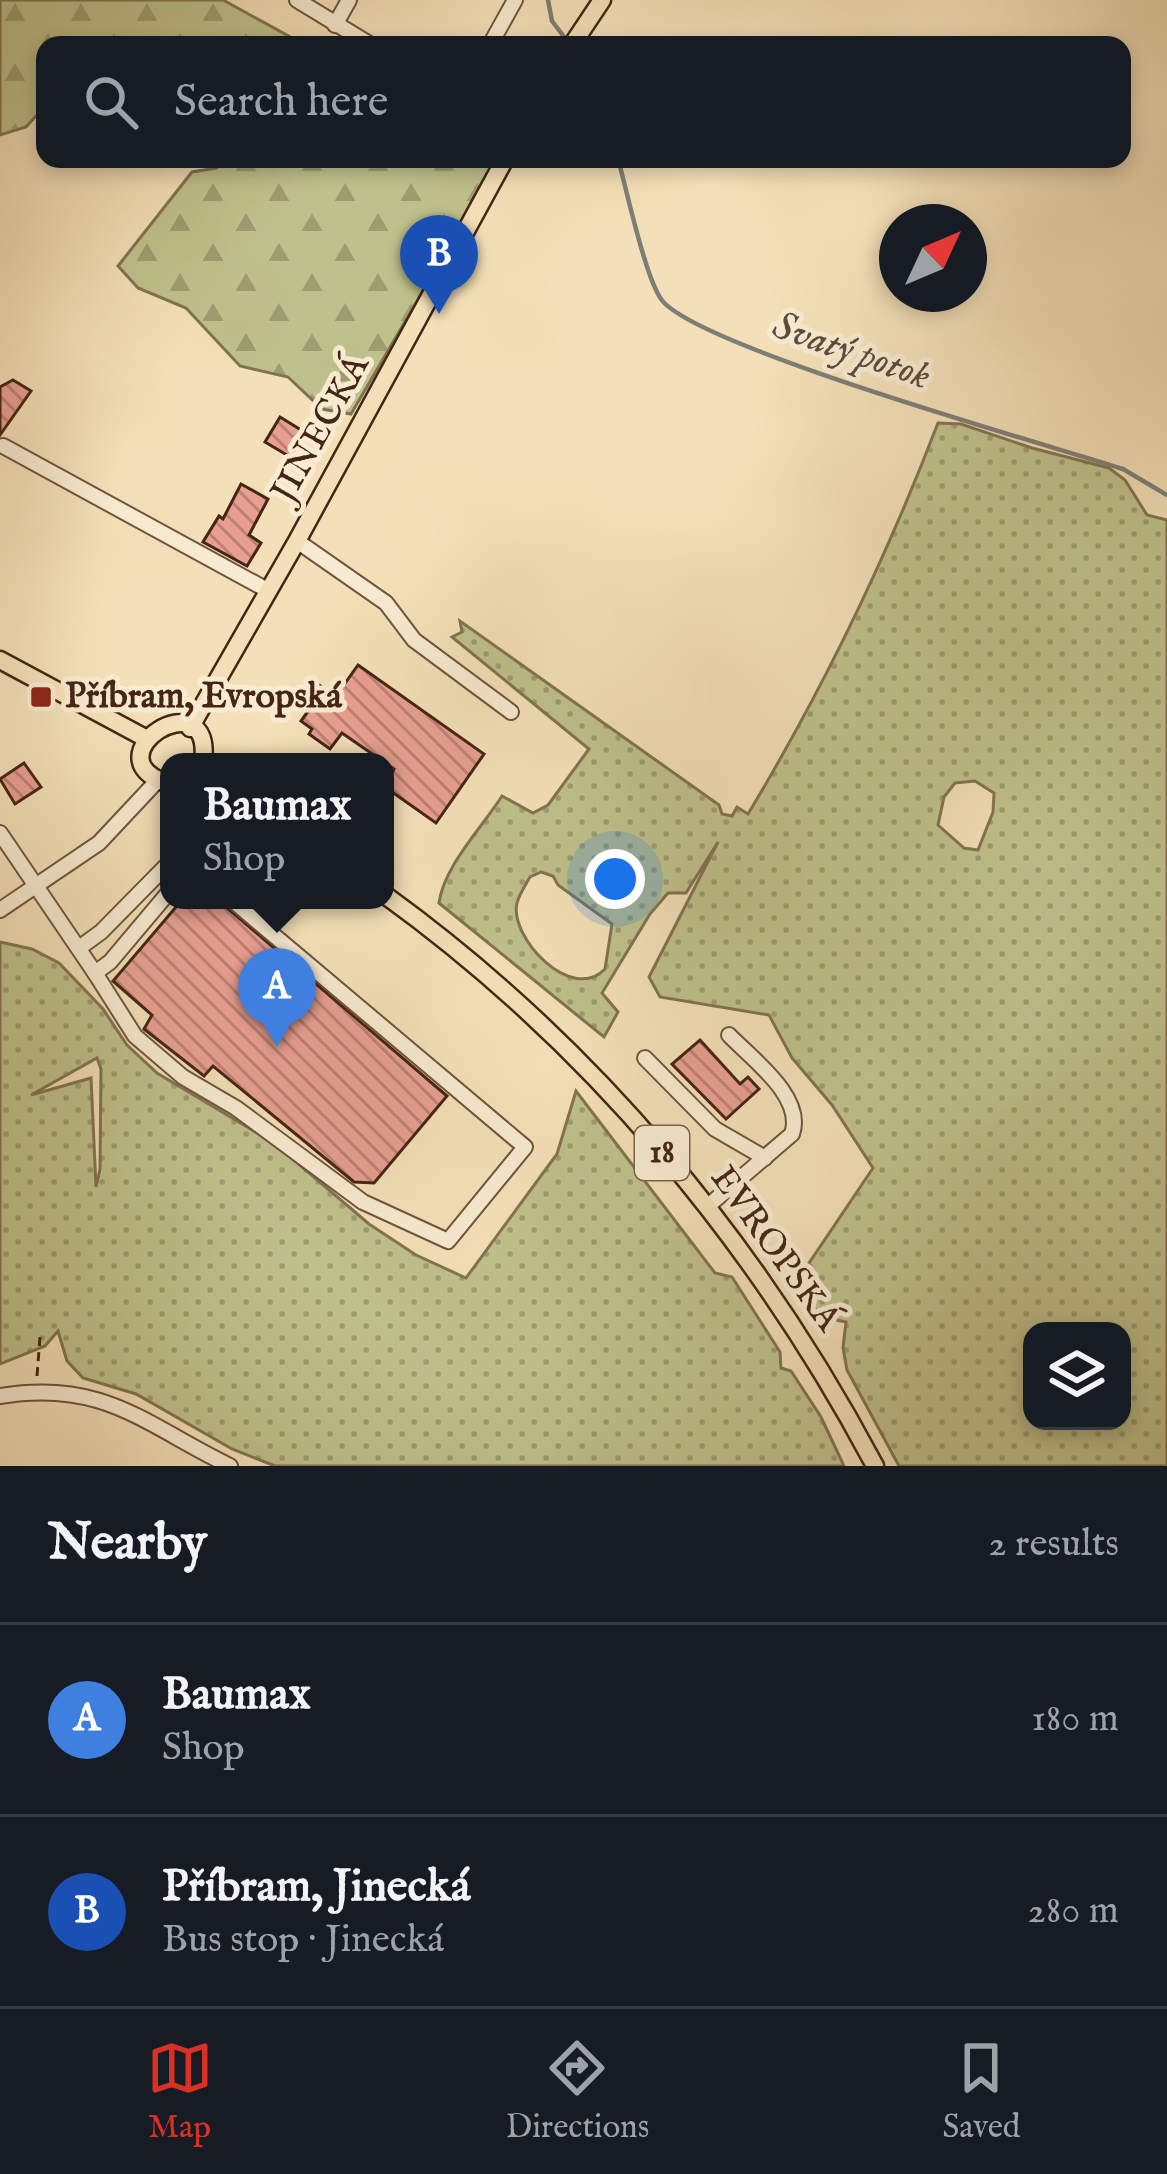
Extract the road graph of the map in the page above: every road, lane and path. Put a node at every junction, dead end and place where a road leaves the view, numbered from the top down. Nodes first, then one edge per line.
1 (297, 0) edge
2 (349, 0) edge
3 (515, 0) edge
4 (602, 0) edge
5 (335, 25) junction
6 (355, 36) edge
7 (495, 36) edge
8 (578, 36) edge
9 (500, 168) edge
10 (3, 446) dead end
11 (297, 541) junction
12 (269, 591) junction
13 (0, 659) edge
14 (511, 712) dead end
15 (190, 728) junction
16 (147, 739) junction
17 (203, 753) edge
18 (160, 778) edge
19 (160, 786) edge
20 (0, 833) edge
21 (160, 871) edge
22 (38, 887) junction
23 (394, 902) edge
24 (160, 903) edge
25 (243, 909) edge
26 (0, 910) edge
27 (79, 948) junction
28 (94, 973) junction
29 (729, 1035) dead end
30 (645, 1058) dead end
31 (765, 1158) junction
32 (708, 1206) junction
33 (40, 1337) dead end
34 (39, 1390) junction
35 (0, 1396) edge
36 (230, 1466) edge
37 (875, 1466) edge

1 - 5 street
2 - 5 street
3 - 7 street
4 - 8 main road
5 - 6 street
9 - 11 main road, JINECKÁ
10 - 12 street
11 - 12 main road, JINECKÁ
11 - 14 street
12 - 15 main road, JINECKÁ
13 - 16 main road
15 - 16 main road
15 - 17 main road
16 - 18 main road
19 - 22 street
20 - 22 street
21 - 27 street
22 - 26 street
22 - 27 street
23 - 32 main road, EVROPSKÁ / 18
24 - 28 street
25 - 28 street
27 - 28 street
29 - 31 street
30 - 31 street
31 - 32 street
32 - 37 main road, EVROPSKÁ / 18
33 - 34 path
34 - 35 street
34 - 36 street

